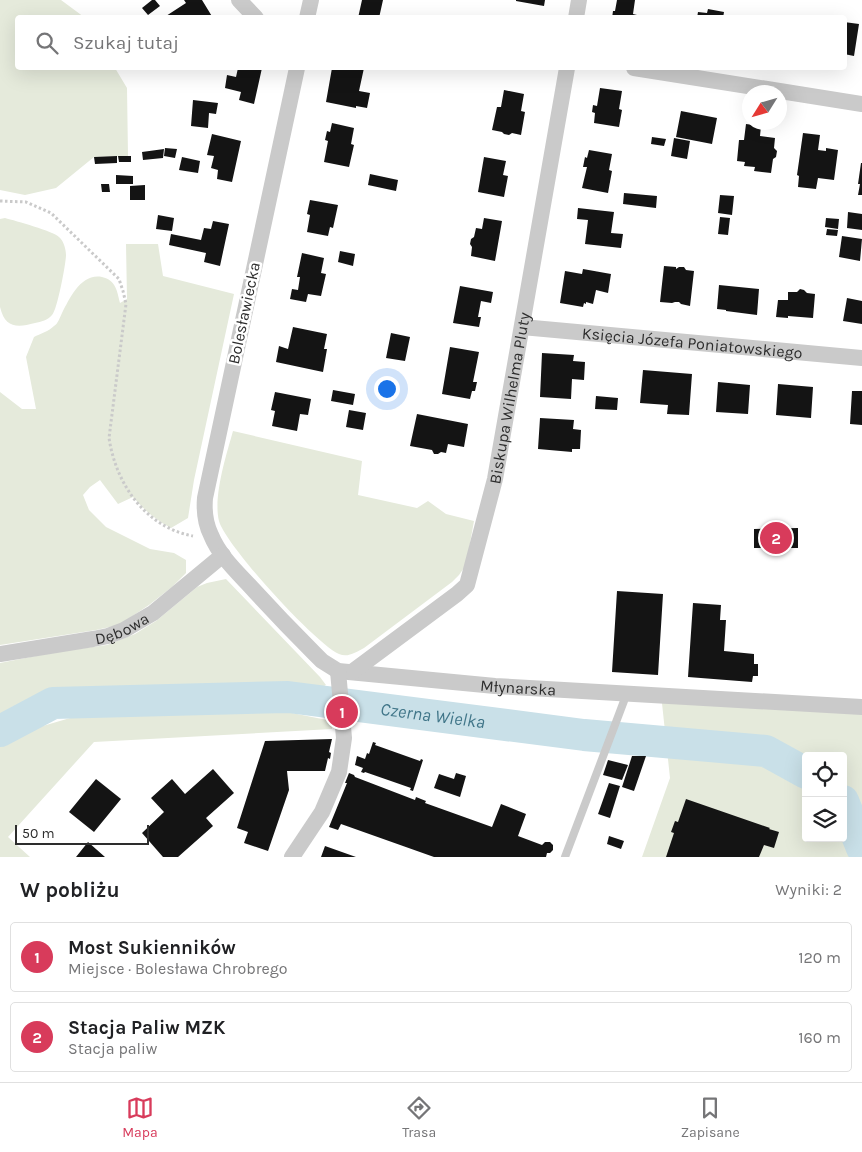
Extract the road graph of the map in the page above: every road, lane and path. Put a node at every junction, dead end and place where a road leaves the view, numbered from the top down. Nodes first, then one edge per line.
1 (239, 0) edge
2 (311, 0) edge
3 (579, 0) edge
4 (253, 15) edge
5 (308, 15) edge
6 (576, 15) edge
7 (296, 70) edge
8 (567, 70) edge
9 (647, 70) edge
10 (862, 104) edge
11 (0, 201) edge
12 (522, 327) junction
13 (862, 358) edge
14 (210, 535) junction
15 (223, 555) junction
16 (0, 654) edge
17 (343, 676) junction
18 (627, 693) junction
19 (862, 707) edge
20 (292, 857) edge
21 (565, 857) edge

1 - 4 street
2 - 5 street
3 - 6 street
7 - 14 street, Bolesławiecka
8 - 12 street, Biskupa Wilhelma Pluty
9 - 10 street
11 - 14 path
12 - 13 street, Księcia Józefa Poniatowskiego
12 - 17 street, Biskupa Wilhelma Pluty
14 - 15 street, Bolesławiecka
15 - 16 street, Dębowa
15 - 17 street
17 - 18 street, Młynarska
17 - 20 street
18 - 19 street, Młynarska
18 - 21 lane

